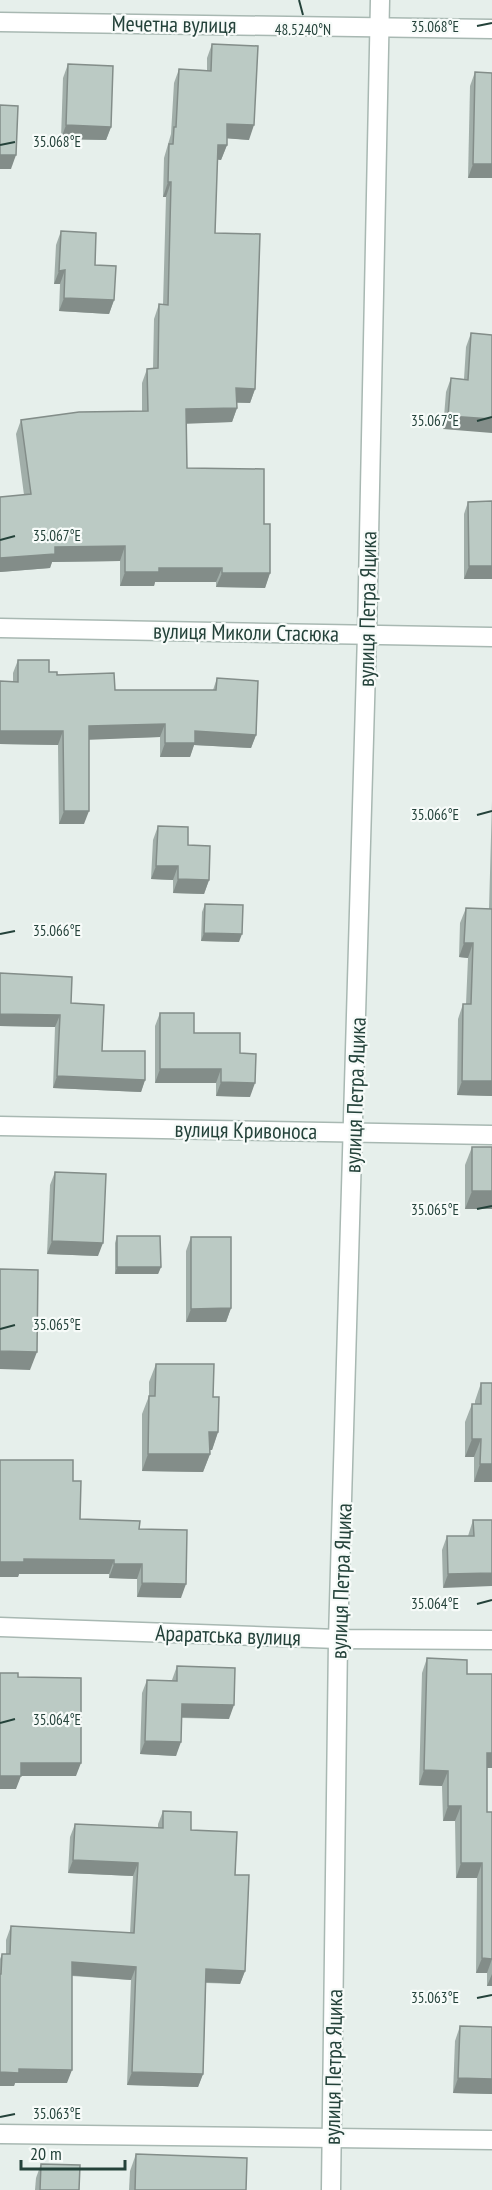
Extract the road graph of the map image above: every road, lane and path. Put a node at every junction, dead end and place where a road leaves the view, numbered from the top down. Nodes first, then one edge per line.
1 (380, 0) edge
2 (0, 22) edge
3 (380, 27) junction
4 (492, 29) edge
5 (0, 628) edge
6 (367, 634) junction
7 (492, 637) edge
8 (0, 1126) edge
9 (354, 1132) junction
10 (492, 1135) edge
11 (0, 1627) edge
12 (338, 1639) junction
13 (492, 1640) edge
14 (0, 2134) edge
15 (332, 2138) junction
16 (492, 2140) edge
17 (331, 2190) edge

1 - 3 street, вулиця Петра Яцика
2 - 3 street, Мечетна вулиця
3 - 4 street, Мечетна вулиця
3 - 6 street, вулиця Петра Яцика
5 - 6 street, вулиця Миколи Стасюка
6 - 7 street, вулиця Миколи Стасюка
6 - 9 street, вулиця Петра Яцика
8 - 9 street, вулиця Кривоноса
9 - 10 street, вулиця Кривоноса
9 - 12 street, вулиця Петра Яцика
11 - 12 street, Араратська вулиця
12 - 13 street, Араратська вулиця
12 - 15 street, вулиця Петра Яцика
14 - 15 street
15 - 16 street
15 - 17 street, вулиця Петра Яцика

